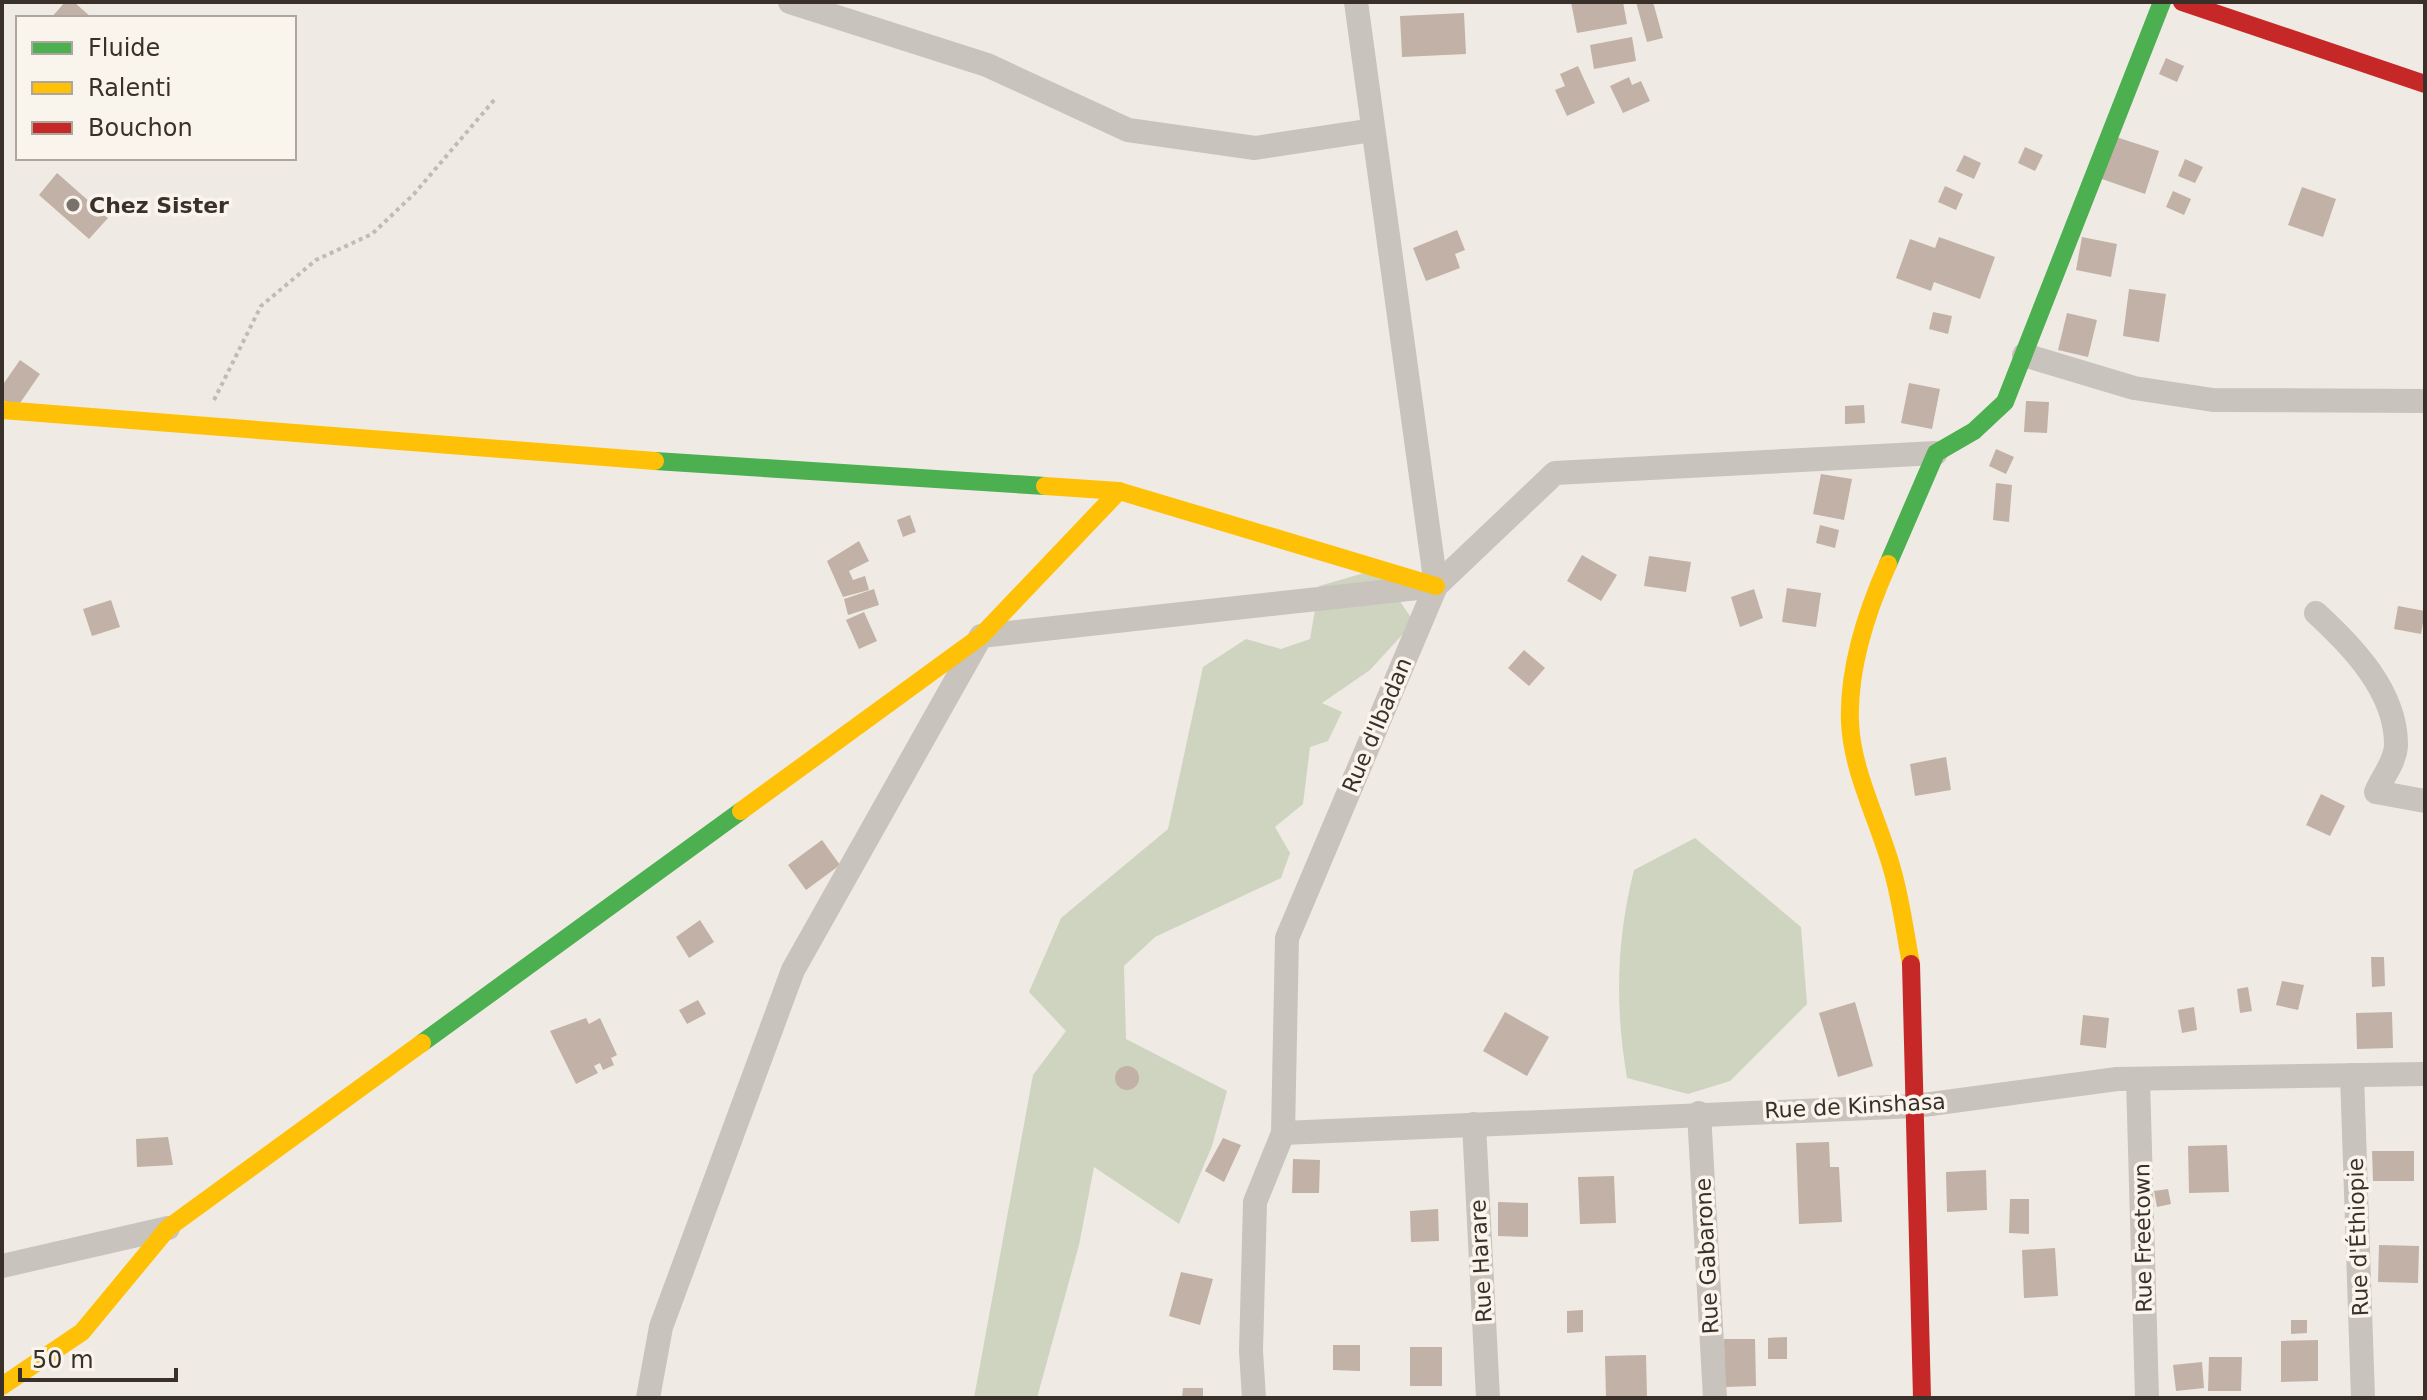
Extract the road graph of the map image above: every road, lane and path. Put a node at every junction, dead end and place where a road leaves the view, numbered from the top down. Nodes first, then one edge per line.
1 (790, 2) edge
2 (1356, 2) edge
3 (2162, 2) edge
4 (2182, 2) edge
5 (2425, 84) edge
6 (495, 99) dead end
7 (1373, 130) junction
8 (2024, 355) junction
9 (2425, 401) edge
10 (2, 410) edge
11 (207, 426) junction
12 (1936, 453) junction
13 (1119, 491) junction
14 (1436, 586) junction
15 (2316, 613) dead end
16 (981, 636) junction
17 (2425, 801) edge
18 (2425, 1074) edge
19 (2352, 1075) junction
20 (2138, 1079) junction
21 (1916, 1106) junction
22 (1699, 1113) junction
23 (1474, 1124) junction
24 (1283, 1133) junction
25 (168, 1228) junction
26 (2, 1266) edge
27 (2, 1386) edge
28 (648, 1398) edge
29 (1254, 1398) edge
30 (1488, 1398) edge
31 (1715, 1398) edge
32 (1922, 1398) edge
33 (2147, 1398) edge
34 (2363, 1398) edge

1 - 7 street
2 - 7 street
3 - 8 main road
4 - 5 main road
6 - 11 path
7 - 14 street
8 - 9 street
8 - 12 main road
10 - 11 main road
11 - 13 main road
12 - 14 street, Rue d'Ibadan
12 - 21 main road
13 - 14 main road
13 - 16 main road
14 - 16 street
14 - 24 street, Rue d'Ibadan
15 - 17 street
16 - 25 main road
16 - 28 street
18 - 19 street, Rue de Kinshasa
19 - 20 street, Rue de Kinshasa
19 - 34 street, Rue d'Éthiopie
20 - 21 street, Rue de Kinshasa
20 - 33 street, Rue Freetown
21 - 22 street, Rue de Kinshasa
21 - 32 main road
22 - 23 street, Rue de Kinshasa
22 - 31 street, Rue Gabarone
23 - 24 street, Rue de Kinshasa
23 - 30 street, Rue Harare
24 - 29 street, Rue d'Ibadan
25 - 26 street
25 - 27 main road

